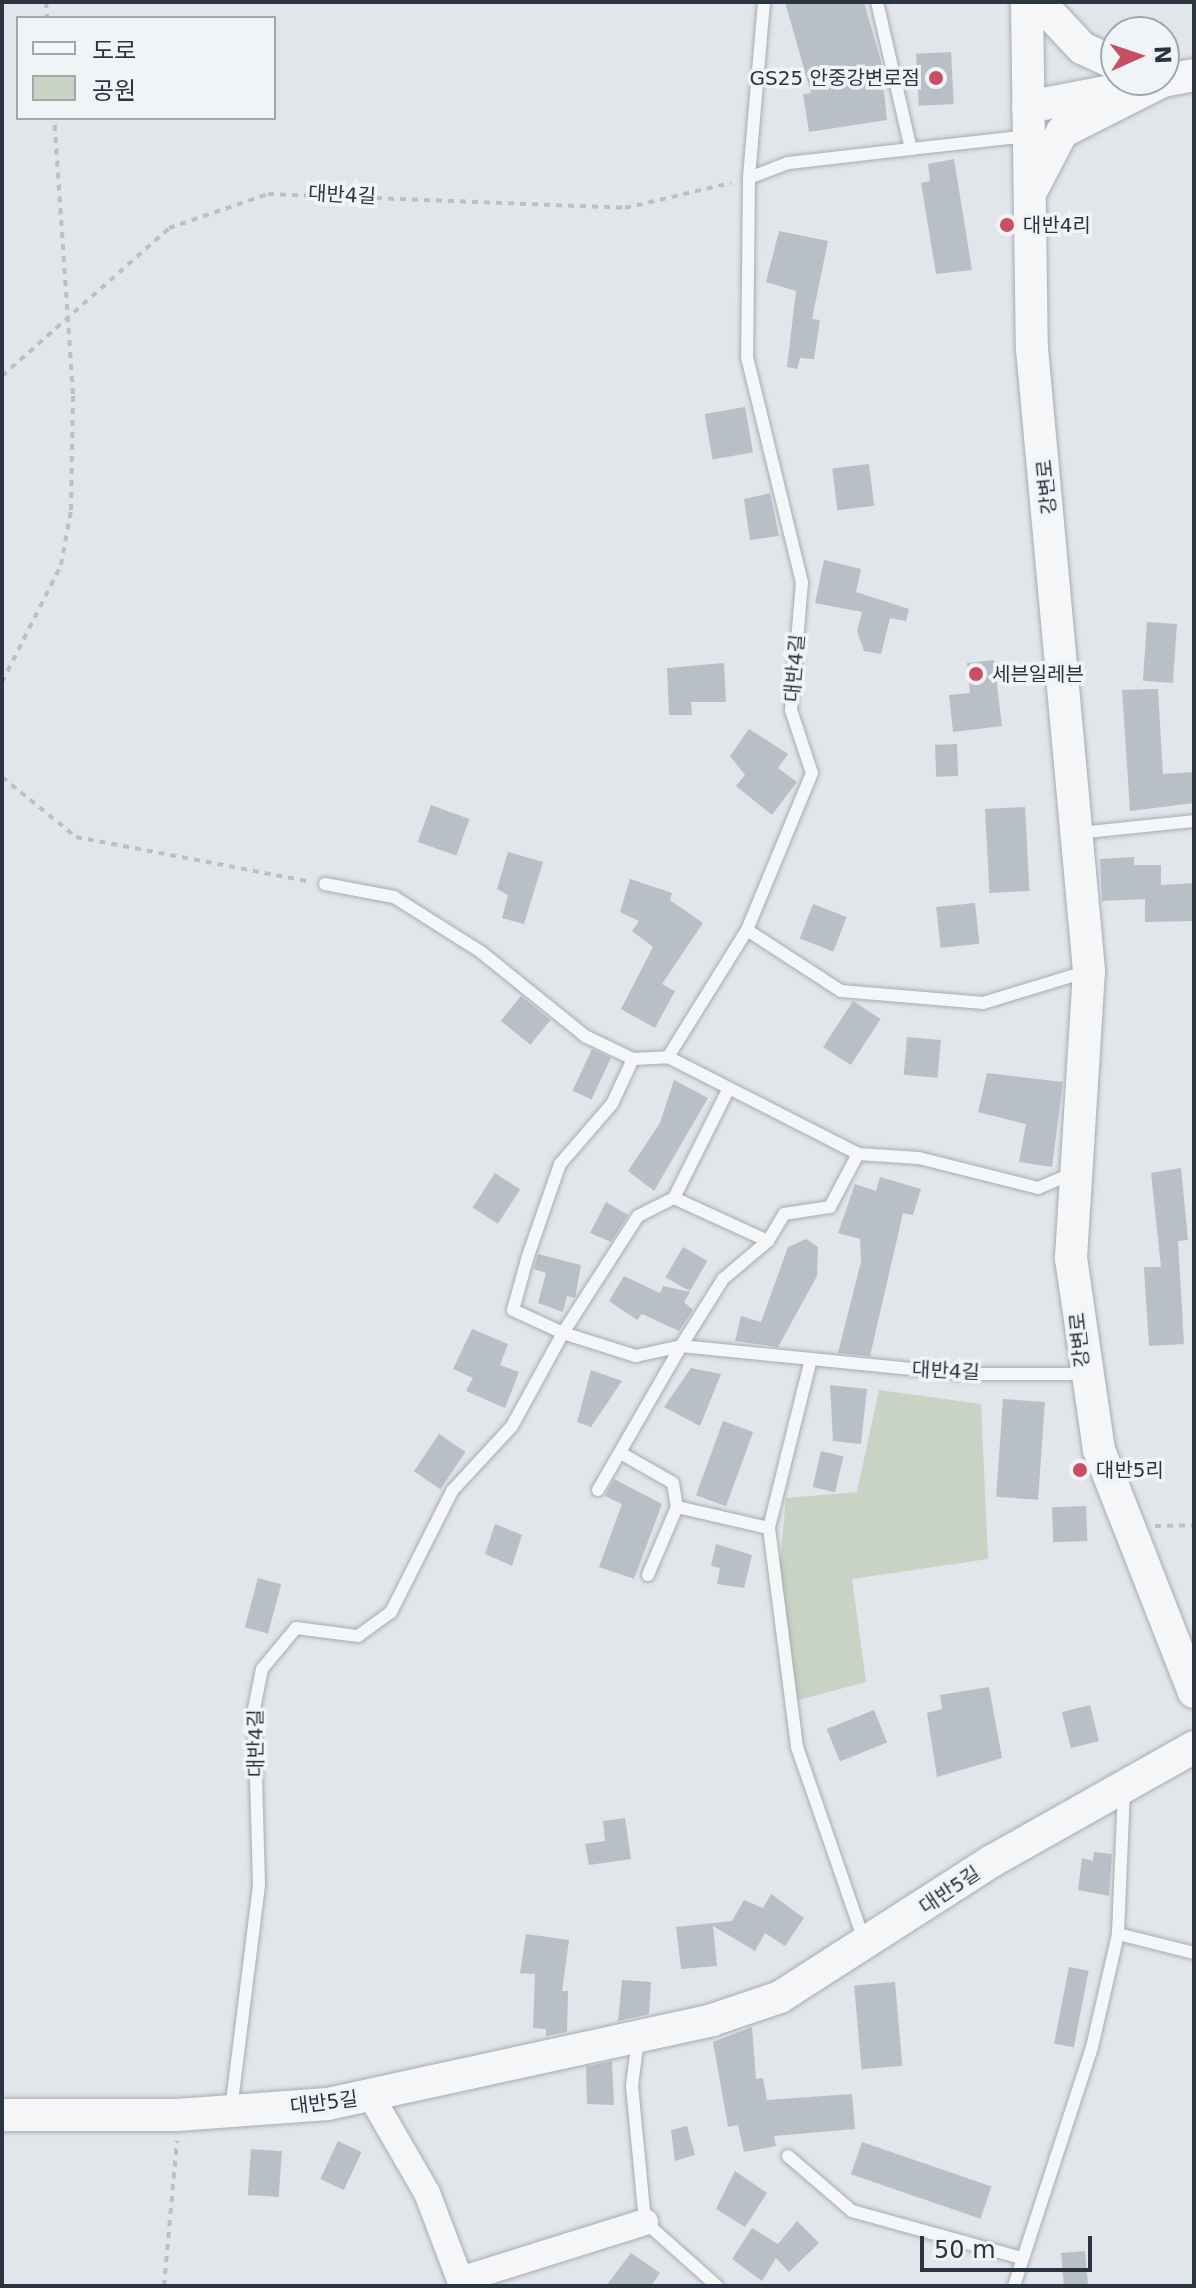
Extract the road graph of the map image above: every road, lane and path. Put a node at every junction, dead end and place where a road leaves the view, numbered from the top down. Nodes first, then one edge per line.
1 (764, 2) edge
2 (877, 2) edge
3 (1027, 2) edge
4 (1039, 2) edge
5 (1100, 56) edge
6 (1100, 85) edge
7 (1100, 93) edge
8 (1130, 96) edge
9 (1028, 113) junction
10 (54, 120) edge
11 (911, 149) junction
12 (749, 178) junction
13 (1029, 197) junction
14 (67, 318) junction
15 (2, 376) edge
16 (2, 682) edge
17 (2, 777) edge
18 (1194, 821) edge
19 (1076, 833) junction
20 (325, 884) joint
21 (747, 930) junction
22 (1089, 971) junction
23 (668, 1057) junction
24 (633, 1059) junction
25 (728, 1090) junction
26 (858, 1154) junction
27 (1081, 1169) junction
28 (674, 1198) junction
29 (768, 1241) junction
30 (563, 1333) junction
31 (681, 1346) junction
32 (811, 1359) junction
33 (1083, 1374) junction
34 (624, 1455) junction
35 (598, 1490) dead end
36 (677, 1507) junction
37 (769, 1528) junction
38 (648, 1575) dead end
39 (1194, 1692) edge
40 (1194, 1747) edge
41 (1125, 1787) junction
42 (1118, 1934) junction
43 (866, 1947) junction
44 (1194, 1953) edge
45 (639, 2033) junction
46 (372, 2098) junction
47 (231, 2113) junction
48 (2, 2115) edge
49 (177, 2115) junction
50 (788, 2156) dead end
51 (645, 2222) junction
52 (1021, 2258) junction
53 (464, 2283) edge
54 (164, 2286) edge
55 (717, 2286) edge
56 (1014, 2286) edge

1 - 12 lane, 대반4길
2 - 11 lane
3 - 9 street, 강변로
4 - 5 street
6 - 9 street
7 - 9 street
8 - 13 street
9 - 11 lane
9 - 13 street, 강변로
10 - 14 path
11 - 12 lane
12 - 14 path, 대반4길
12 - 21 lane, 대반4길
13 - 19 street, 강변로
14 - 15 path, 대반4길
14 - 16 path
17 - 20 path
18 - 19 lane
19 - 22 street, 강변로
20 - 24 lane
21 - 22 lane
21 - 23 lane, 대반4길
22 - 27 street, 강변로
23 - 24 lane
23 - 25 lane
24 - 30 lane, 대반4길
25 - 26 lane
25 - 28 lane
26 - 27 lane
26 - 29 lane
27 - 33 street, 강변로
28 - 29 lane
28 - 30 lane, 대반4길
29 - 31 lane
30 - 31 lane, 대반4길
30 - 47 lane, 대반4길
31 - 32 lane, 대반4길
31 - 34 lane
32 - 33 lane, 대반4길
32 - 37 lane
33 - 39 street, 강변로
34 - 35 lane
34 - 36 lane
36 - 37 lane
36 - 38 lane
37 - 43 lane
40 - 41 street, 대반5길
41 - 42 lane
41 - 43 street, 대반5길
42 - 44 lane
42 - 52 lane
43 - 45 street, 대반5길
45 - 46 street, 대반5길
45 - 51 lane
46 - 47 street, 대반5길
46 - 53 street
47 - 49 street, 대반5길
48 - 49 street, 대반5길
49 - 54 path
50 - 52 lane
51 - 53 street
51 - 55 lane
52 - 56 lane

